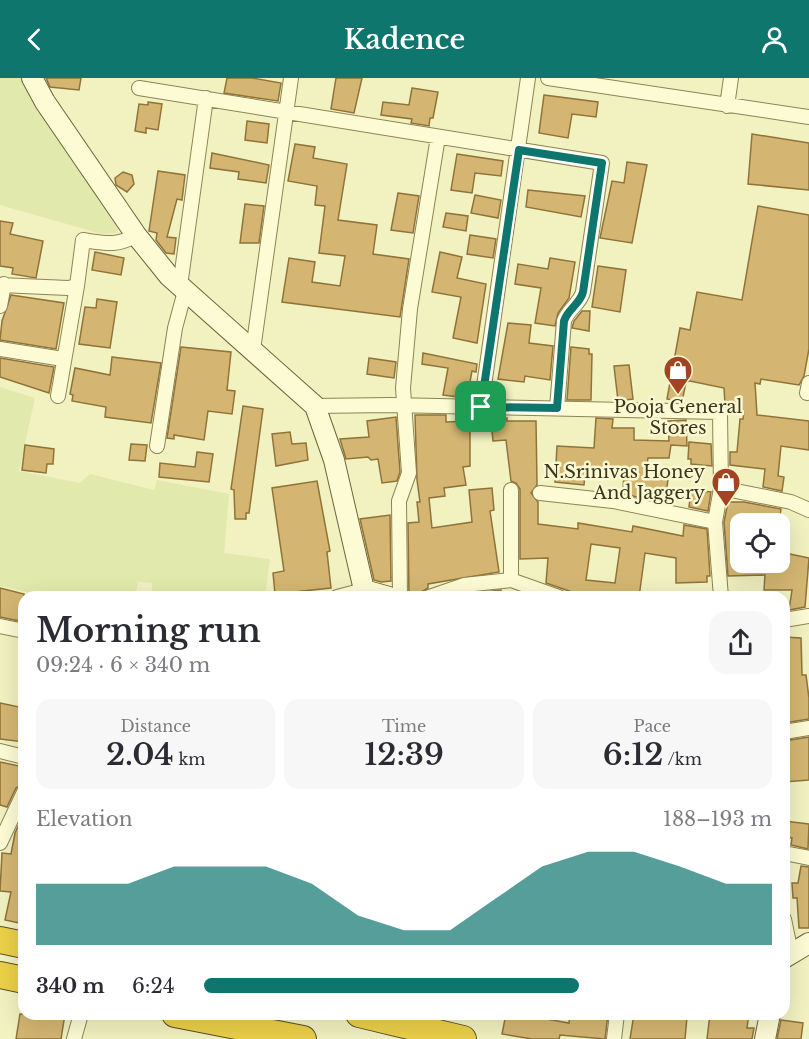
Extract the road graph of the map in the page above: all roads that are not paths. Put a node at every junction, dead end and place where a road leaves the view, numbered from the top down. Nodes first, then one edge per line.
1 (32, 78) edge
2 (291, 78) edge
3 (528, 78) edge
4 (548, 78) edge
5 (731, 78) edge
6 (139, 88) dead end
7 (206, 98) junction
8 (727, 106) junction
9 (287, 111) junction
10 (809, 117) edge
11 (438, 137) junction
12 (519, 150) junction
13 (136, 235) junction
14 (2, 285) edge
15 (77, 286) junction
16 (182, 289) junction
17 (0, 306) edge
18 (0, 349) edge
19 (254, 350) junction
20 (63, 359) junction
21 (58, 396) dead end
22 (403, 405) junction
23 (315, 406) junction
24 (481, 407) junction
25 (557, 408) junction
26 (157, 446) dead end
27 (721, 488) junction
28 (511, 490) dead end
29 (540, 494) dead end
30 (809, 510) edge
31 (715, 522) junction
32 (511, 580) junction
33 (364, 590) junction
34 (360, 591) edge
35 (368, 591) edge
36 (400, 591) edge
37 (446, 591) edge
38 (542, 591) edge
39 (721, 591) edge
40 (809, 616) edge
41 (790, 619) edge
42 (0, 626) edge
43 (18, 630) edge
44 (809, 728) edge
45 (790, 731) edge
46 (0, 751) edge
47 (18, 756) edge
48 (18, 805) edge
49 (0, 843) edge
50 (790, 854) edge
51 (809, 858) edge
52 (0, 940) edge
53 (809, 943) edge
54 (18, 944) edge
55 (790, 955) edge
56 (0, 975) edge
57 (18, 979) edge
58 (79, 1020) edge
59 (80, 1020) edge
60 (193, 1020) edge
61 (389, 1020) edge
62 (616, 1020) edge
63 (769, 1020) edge
64 (228, 1032) edge
65 (74, 1039) edge
66 (84, 1039) edge
67 (303, 1039) edge
68 (463, 1039) edge
69 (614, 1039) edge
70 (765, 1039) edge

1 - 13 street
2 - 9 street
3 - 12 street
4 - 8 street
5 - 8 street
6 - 7 street
7 - 9 street
7 - 16 street
8 - 10 street
9 - 11 street
9 - 19 street
11 - 12 street
11 - 22 street
12 - 24 street
12 - 25 street
13 - 15 street
13 - 16 street
14 - 15 street
14 - 17 street
15 - 20 street
16 - 19 street
16 - 26 street
18 - 20 street
19 - 23 street
20 - 21 street
22 - 23 street
22 - 24 street
22 - 36 street
23 - 33 street
24 - 25 street
25 - 27 street
27 - 30 street
27 - 31 street
28 - 32 street
29 - 31 street
31 - 39 street
32 - 37 street
32 - 38 street
33 - 34 street
33 - 35 street
40 - 41 street
42 - 43 street
44 - 45 street
46 - 47 street
48 - 49 street
50 - 51 street
52 - 54 highway
53 - 55 street
56 - 57 highway
58 - 65 street
59 - 66 street
60 - 64 highway
61 - 68 highway
62 - 69 street
63 - 70 street
64 - 67 highway

